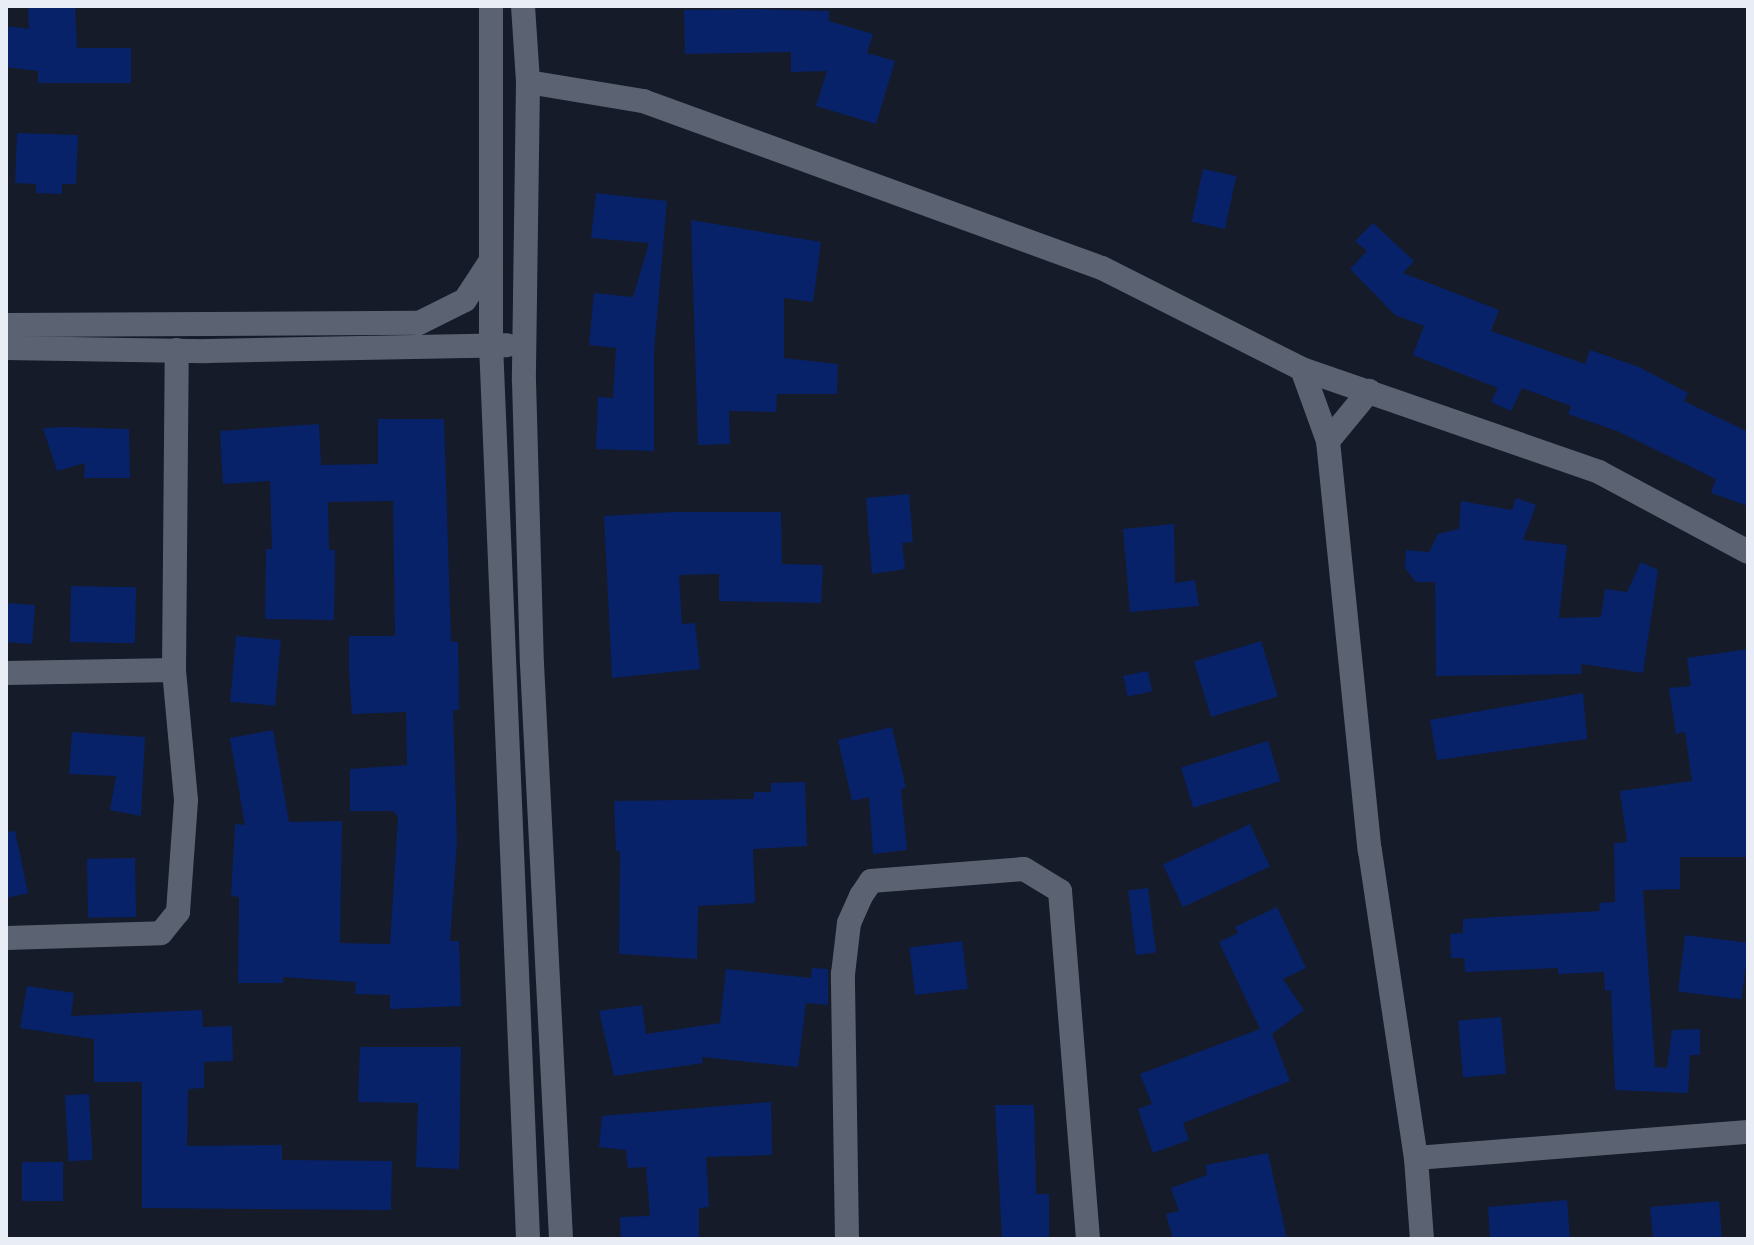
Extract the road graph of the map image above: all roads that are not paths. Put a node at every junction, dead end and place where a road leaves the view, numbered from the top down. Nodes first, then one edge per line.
1 (491, 6) edge
2 (523, 6) edge
3 (528, 82) junction
4 (490, 262) junction
5 (6, 325) edge
6 (491, 344) junction
7 (524, 345) junction
8 (6, 348) edge
9 (177, 350) junction
10 (1302, 369) junction
11 (1369, 391) junction
12 (1328, 441) junction
13 (1748, 552) edge
14 (174, 670) junction
15 (6, 673) edge
16 (6, 938) edge
17 (1748, 1132) edge
18 (1416, 1158) junction
19 (528, 1239) edge
20 (561, 1239) edge
21 (847, 1239) edge
22 (1088, 1239) edge
23 (1422, 1239) edge

1 - 4 street
2 - 3 street
3 - 7 street
3 - 10 street
4 - 5 street
4 - 6 street
6 - 7 street
6 - 9 street
6 - 19 street
7 - 20 street
8 - 9 street
9 - 14 street
10 - 11 street
10 - 12 street
11 - 12 street
11 - 13 street
12 - 18 street
14 - 15 street
14 - 16 street
17 - 18 street
18 - 23 street
21 - 22 street

